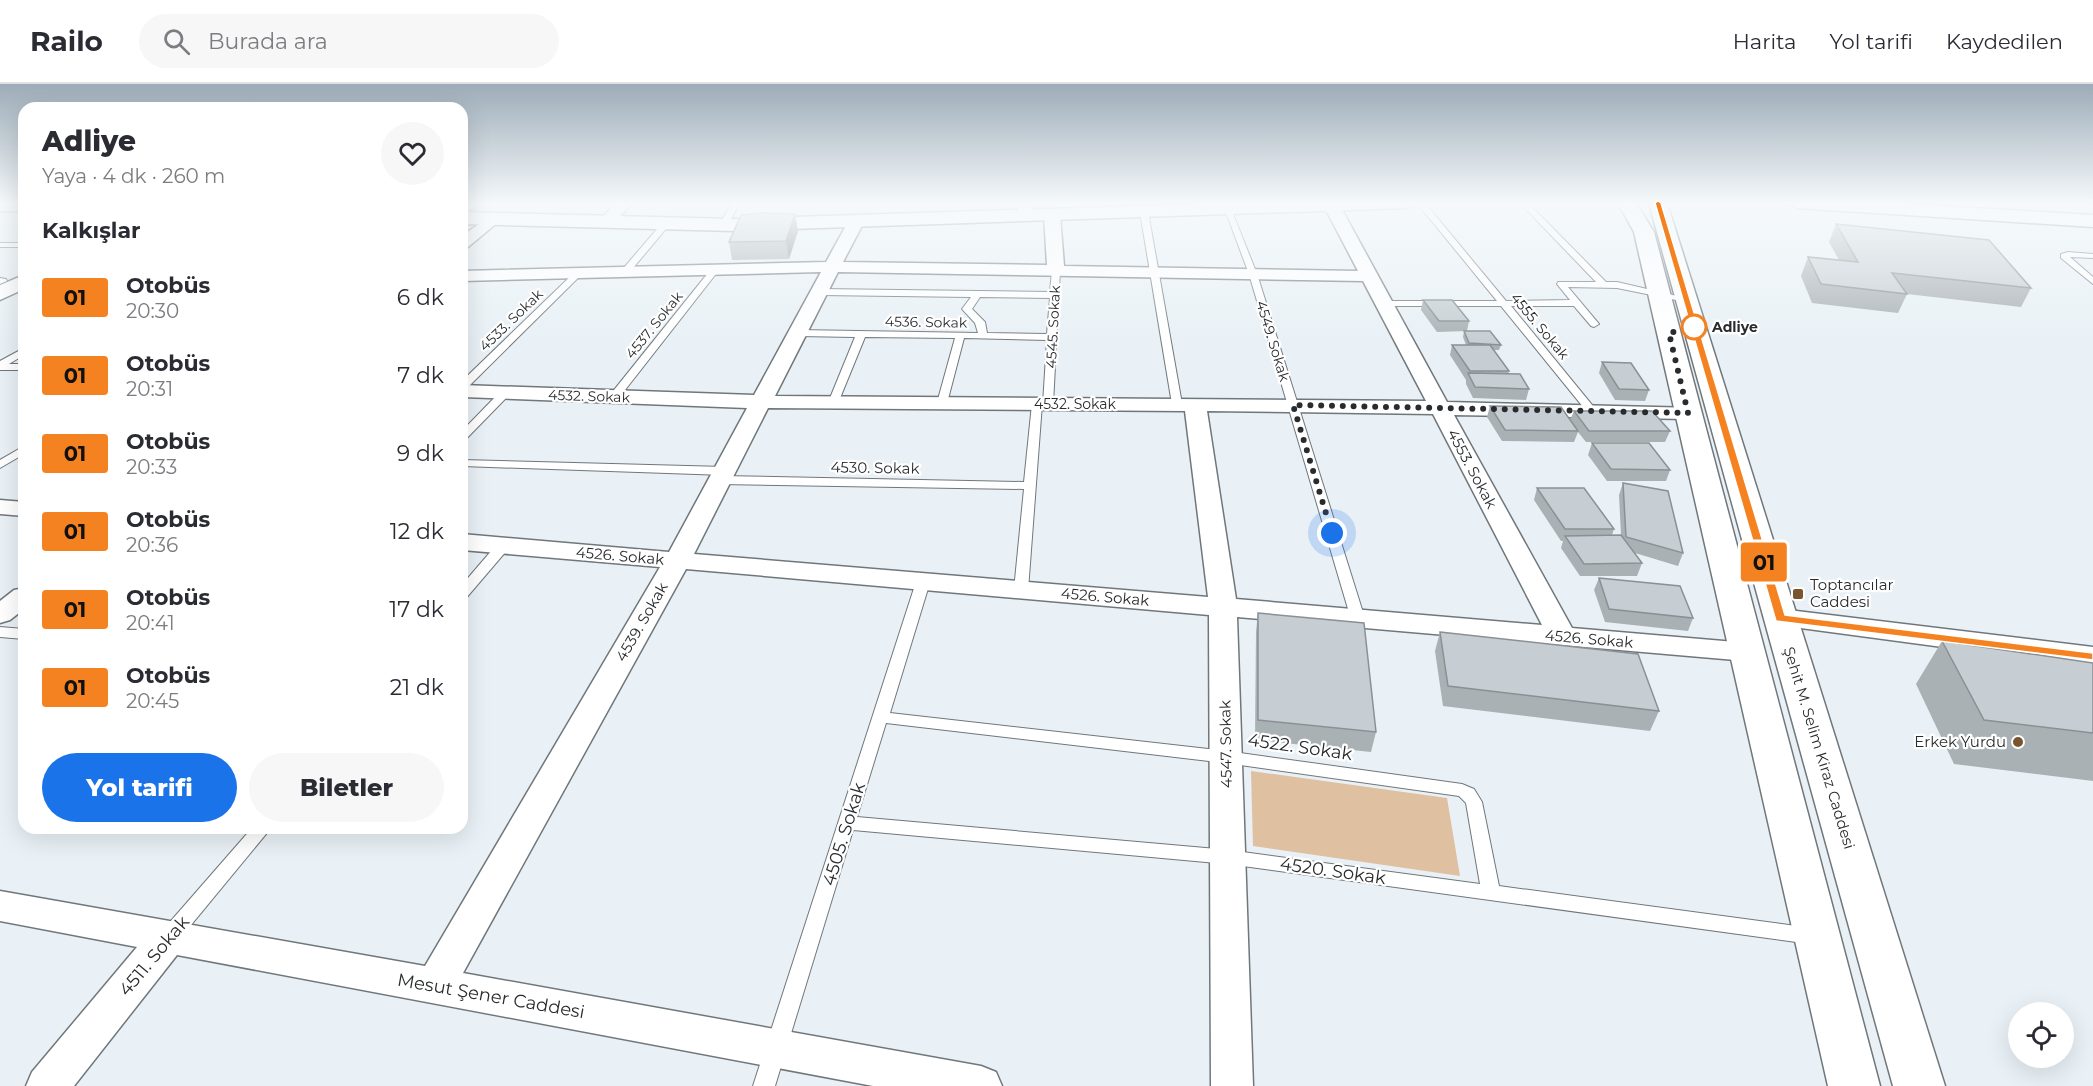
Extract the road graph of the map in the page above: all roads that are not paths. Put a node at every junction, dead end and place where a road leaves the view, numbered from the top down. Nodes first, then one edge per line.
1 (644, 250) edge
2 (842, 250) edge
3 (1054, 250) edge
4 (1154, 250) edge
5 (1242, 250) edge
6 (1356, 250) edge
7 (1459, 250) edge
8 (1570, 250) edge
9 (1652, 250) edge
10 (1665, 250) edge
11 (2093, 256) edge
12 (834, 267) junction
13 (715, 270) junction
14 (1056, 271) junction
15 (625, 272) junction
16 (579, 273) junction
17 (1155, 273) junction
18 (1252, 274) junction
19 (18, 276) edge
20 (468, 276) edge
21 (1370, 276) junction
22 (2093, 281) edge
23 (5, 284) edge
24 (1603, 284) junction
25 (820, 292) junction
26 (977, 294) junction
27 (1056, 295) junction
28 (1672, 296) junction
29 (1503, 303) junction
30 (1575, 303) junction
31 (1384, 304) junction
32 (1594, 324) dead end
33 (798, 333) junction
34 (861, 334) junction
35 (960, 336) junction
36 (982, 336) junction
37 (1053, 337) junction
38 (18, 355) edge
39 (0, 366) edge
40 (18, 367) edge
41 (468, 383) edge
42 (468, 390) edge
43 (505, 393) junction
44 (614, 397) junction
45 (762, 402) junction
46 (832, 403) junction
47 (942, 403) junction
48 (1042, 404) junction
49 (1186, 404) junction
50 (1293, 405) junction
51 (1440, 408) junction
52 (1592, 411) junction
53 (1688, 413) junction
54 (468, 431) edge
55 (18, 453) edge
56 (468, 463) edge
57 (0, 465) edge
58 (722, 476) junction
59 (1030, 486) junction
60 (0, 507) edge
61 (18, 508) edge
62 (468, 543) edge
63 (503, 546) junction
64 (677, 561) junction
65 (923, 582) junction
66 (468, 587) edge
67 (1021, 590) junction
68 (18, 600) edge
69 (1223, 608) junction
70 (0, 614) edge
71 (1780, 618) junction
72 (1358, 619) junction
73 (0, 632) edge
74 (18, 634) edge
75 (1562, 636) junction
76 (1747, 652) junction
77 (2093, 657) edge
78 (881, 717) junction
79 (1226, 757) junction
80 (848, 823) junction
81 (257, 834) edge
82 (1228, 857) junction
83 (1491, 892) junction
84 (0, 906) edge
85 (1817, 936) junction
86 (169, 937) junction
87 (435, 986) junction
88 (777, 1048) junction
89 (47, 1086) edge
90 (764, 1086) edge
91 (981, 1086) edge
92 (1232, 1086) edge
93 (1854, 1086) edge
94 (1919, 1086) edge

1 - 15 lane
2 - 12 street, 4539. Sokak
3 - 14 street, 4545. Sokak
4 - 17 lane, 4547. Sokak
5 - 18 lane, 4549. Sokak
6 - 21 street, 4553. Sokak
7 - 29 lane, 4555. Sokak
8 - 24 lane
9 - 28 street, Şehit M. Selim Kiraz Caddesi
10 - 28 street, Şehit M. Selim Kiraz Caddesi
11 - 22 lane
12 - 13 street
12 - 14 street
12 - 25 street, 4539. Sokak
13 - 15 street
13 - 44 lane, 4537. Sokak
14 - 17 street
14 - 27 lane, 4545. Sokak
15 - 16 street
16 - 20 street
16 - 41 lane, 4533. Sokak
17 - 18 street
17 - 49 lane, 4547. Sokak
18 - 21 street
18 - 50 lane, 4549. Sokak
19 - 23 street
21 - 31 street, 4553. Sokak
24 - 28 lane
24 - 30 lane
25 - 26 lane
25 - 33 street, 4539. Sokak
26 - 27 lane
26 - 36 lane
27 - 37 lane, 4545. Sokak
28 - 53 street, Şehit M. Selim Kiraz Caddesi
28 - 71 street, Şehit M. Selim Kiraz Caddesi
29 - 30 lane
29 - 31 lane
29 - 52 lane, 4555. Sokak
30 - 32 lane
31 - 51 street, 4553. Sokak
33 - 34 lane, 4536. Sokak
33 - 45 street, 4539. Sokak
34 - 35 lane, 4536. Sokak
34 - 46 lane
35 - 36 lane, 4536. Sokak
35 - 47 lane
36 - 37 lane, 4536. Sokak
37 - 48 lane, 4545. Sokak
38 - 39 lane
39 - 40 lane
42 - 43 street, 4532. Sokak
43 - 44 street, 4532. Sokak
43 - 54 lane
44 - 45 street, 4532. Sokak
45 - 46 street, 4532. Sokak
45 - 58 street, 4539. Sokak
46 - 47 street, 4532. Sokak
47 - 48 street, 4532. Sokak
48 - 49 street, 4532. Sokak
48 - 59 lane, 4545. Sokak
49 - 50 street, 4532. Sokak
49 - 69 street, 4547. Sokak
50 - 51 street, 4532. Sokak
50 - 72 lane, 4549. Sokak
51 - 52 street, 4532. Sokak
51 - 75 street, 4553. Sokak
52 - 53 street, 4532. Sokak
53 - 76 street, Şehit M. Selim Kiraz Caddesi
55 - 57 lane
56 - 58 lane, 4530. Sokak
58 - 59 lane, 4530. Sokak
58 - 64 street, 4539. Sokak
59 - 67 lane, 4545. Sokak
60 - 61 street
62 - 63 street, 4526. Sokak
63 - 64 street, 4526. Sokak
63 - 66 lane
64 - 65 street, 4526. Sokak
64 - 87 street, 4539. Sokak
65 - 67 street, 4526. Sokak
65 - 78 lane, 4505. Sokak
67 - 69 street, 4526. Sokak
68 - 70 street
69 - 72 street, 4526. Sokak
69 - 79 street, 4547. Sokak
71 - 77 street
71 - 94 street, Şehit M. Selim Kiraz Caddesi
72 - 75 street, 4526. Sokak
73 - 74 lane
75 - 76 street, 4526. Sokak
76 - 85 street, Şehit M. Selim Kiraz Caddesi
78 - 79 lane, 4522. Sokak
78 - 80 lane, 4505. Sokak
79 - 82 street, 4547. Sokak
79 - 83 lane, 4522. Sokak
80 - 82 lane, 4520. Sokak
80 - 88 lane, 4505. Sokak
81 - 86 lane, 4511. Sokak
82 - 83 lane, 4520. Sokak
82 - 92 street, 4547. Sokak
83 - 85 lane, 4520. Sokak
84 - 86 street, Mesut Şener Caddesi
85 - 93 street, Şehit M. Selim Kiraz Caddesi
86 - 87 street, Mesut Şener Caddesi
86 - 89 street, 4511. Sokak
87 - 88 street, Mesut Şener Caddesi
88 - 90 lane, 4505. Sokak
88 - 91 street, Mesut Şener Caddesi

